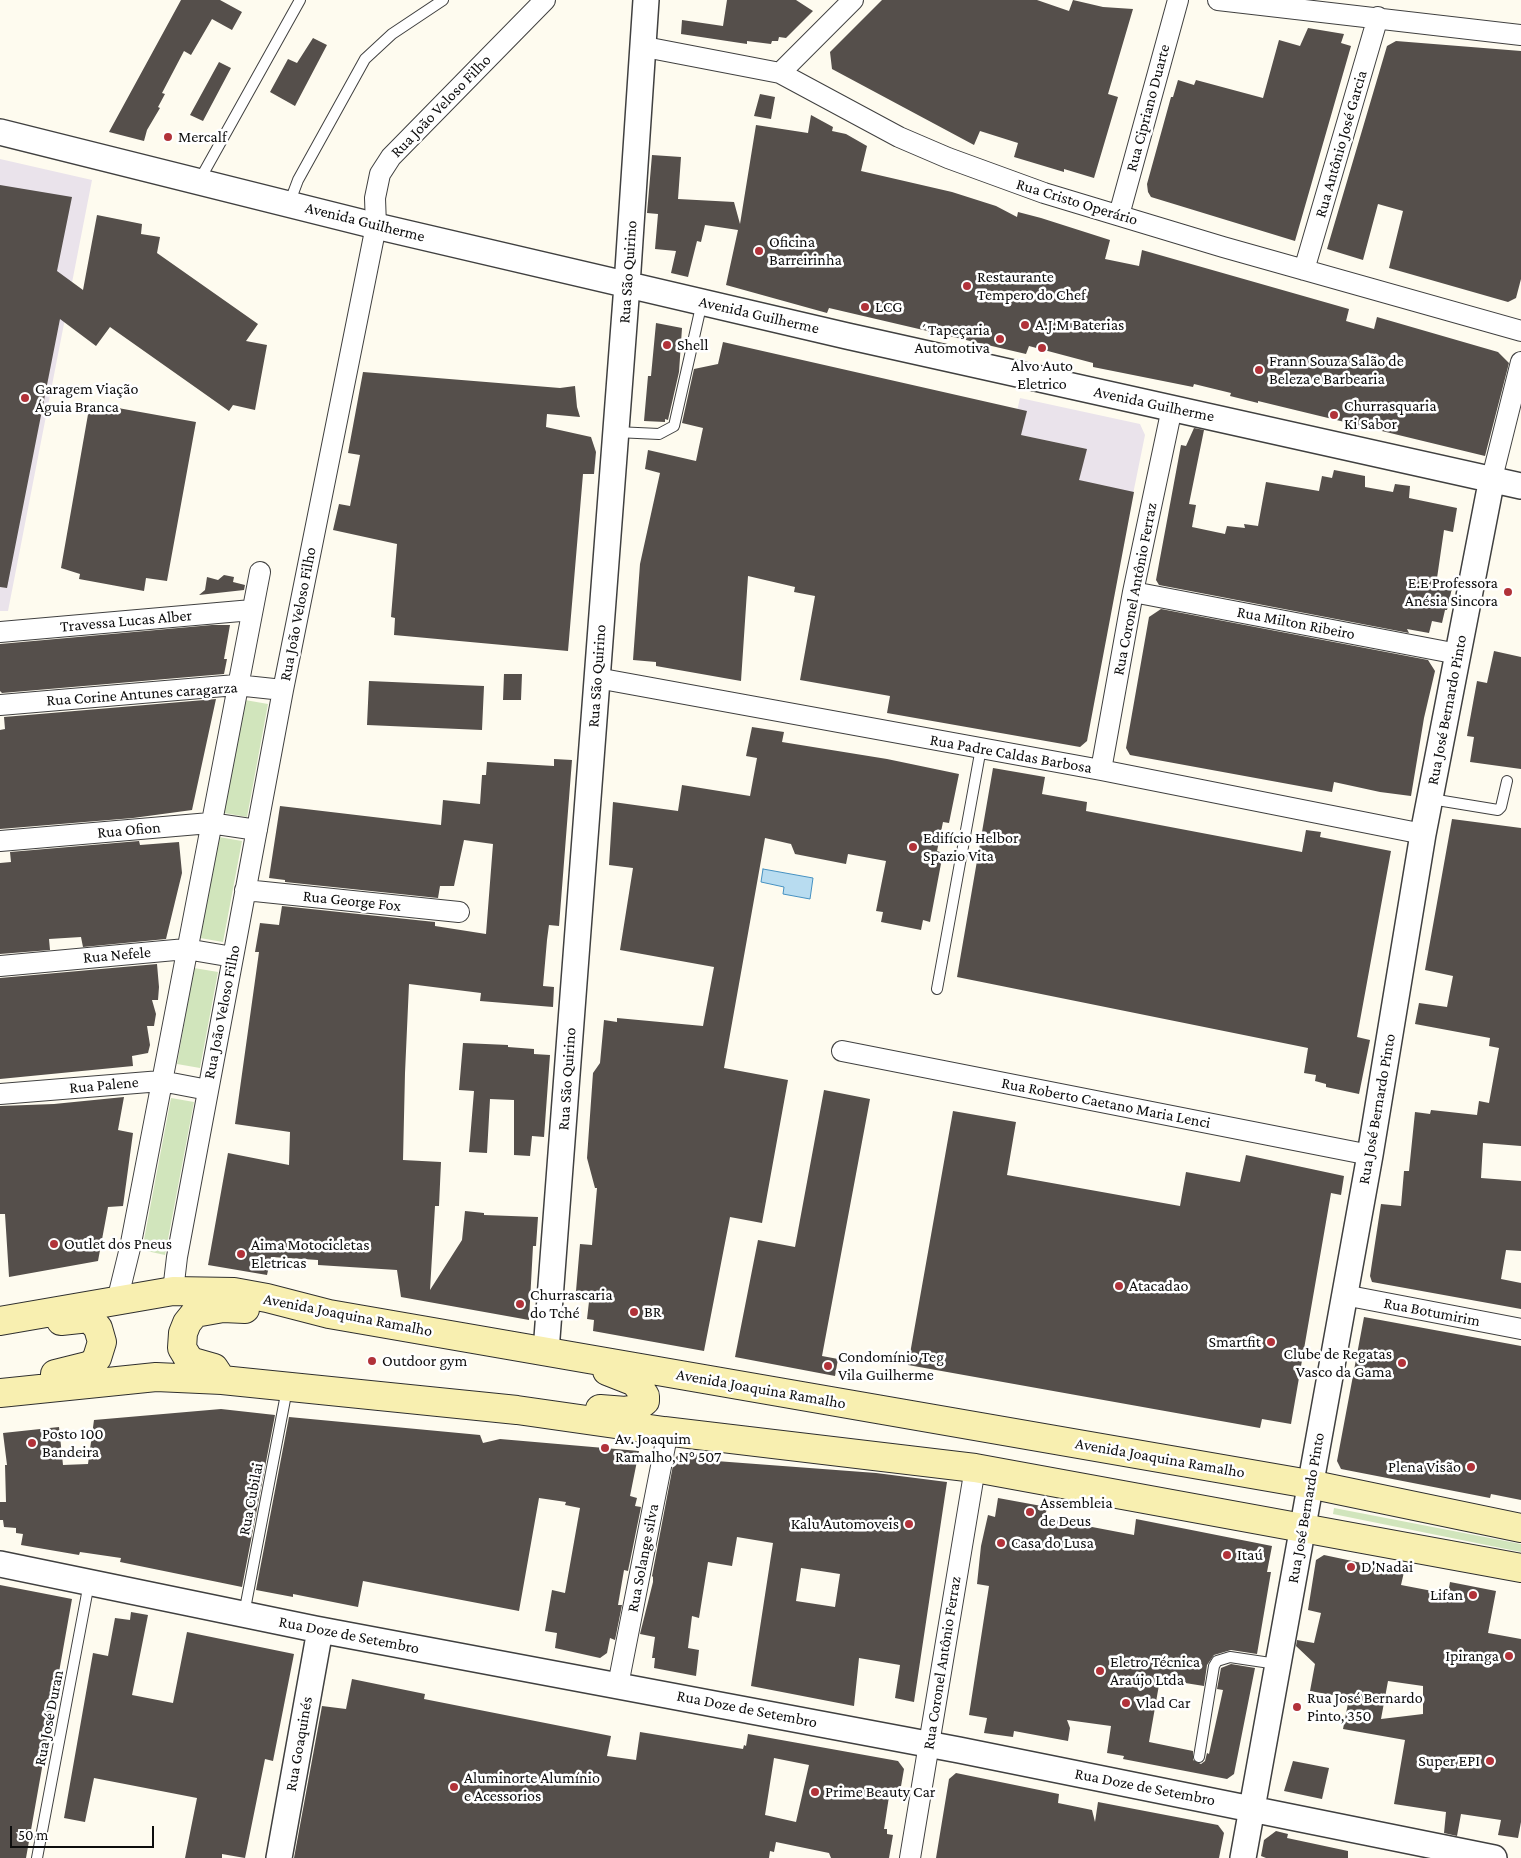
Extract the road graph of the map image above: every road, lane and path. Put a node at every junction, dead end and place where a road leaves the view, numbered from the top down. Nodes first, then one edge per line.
1 (300, 0) edge
2 (443, 0) edge
3 (544, 0) edge
4 (646, 0) edge
5 (853, 0) edge
6 (1178, 0) edge
7 (1218, 0) edge
8 (1378, 18) junction
9 (1521, 36) edge
10 (645, 47) junction
11 (780, 73) junction
12 (0, 132) edge
13 (198, 182) junction
14 (289, 204) junction
15 (1119, 215) junction
16 (376, 226) junction
17 (1304, 270) junction
18 (627, 284) junction
19 (702, 302) junction
20 (1521, 332) edge
21 (1521, 362) edge
22 (1172, 408) junction
23 (616, 432) junction
24 (1492, 478) junction
25 (1521, 486) edge
26 (260, 572) dead end
27 (1133, 592) junction
28 (252, 610) junction
29 (0, 632) edge
30 (1458, 654) junction
31 (597, 678) junction
32 (236, 685) junction
33 (283, 690) junction
34 (0, 705) edge
35 (980, 748) junction
36 (1101, 770) junction
37 (1507, 781) dead end
38 (1430, 799) junction
39 (210, 823) junction
40 (257, 830) junction
41 (1423, 834) junction
42 (0, 840) edge
43 (245, 890) junction
44 (459, 912) dead end
45 (186, 949) junction
46 (233, 957) junction
47 (0, 966) edge
48 (937, 989) dead end
49 (842, 1051) dead end
50 (162, 1081) junction
51 (208, 1090) junction
52 (0, 1094) edge
53 (1370, 1155) junction
54 (173, 1291) junction
55 (1344, 1295) junction
56 (117, 1301) junction
57 (329, 1314) junction
58 (38, 1315) junction
59 (0, 1321) edge
60 (1521, 1329) edge
61 (546, 1351) junction
62 (599, 1360) junction
63 (222, 1380) junction
64 (287, 1389) junction
65 (0, 1392) edge
66 (517, 1410) junction
67 (668, 1431) junction
68 (975, 1468) junction
69 (1309, 1484) junction
70 (1302, 1527) junction
71 (1521, 1528) edge
72 (0, 1564) edge
73 (1521, 1568) edge
74 (89, 1583) junction
75 (244, 1614) junction
76 (320, 1630) junction
77 (1278, 1664) junction
78 (618, 1685) junction
79 (929, 1744) junction
80 (1199, 1757) dead end
81 (1252, 1808) junction
82 (37, 1858) edge
83 (279, 1858) edge
84 (910, 1858) edge
85 (1243, 1858) edge
86 (1494, 1858) edge

1 - 13 lane
2 - 14 lane
3 - 16 street, Rua João Veloso Filho
4 - 10 street, Rua São Quirino
5 - 11 street
6 - 15 street, Rua Cipriano Duarte
7 - 8 street
8 - 9 street
8 - 17 street, Rua Antônio José Garcia
10 - 11 street, Rua Cristo Operário
10 - 18 street, Rua São Quirino
11 - 15 street, Rua Cristo Operário
12 - 13 street, Avenida Guilherme
13 - 14 street, Avenida Guilherme
14 - 16 street, Avenida Guilherme
15 - 17 street, Rua Cristo Operário
16 - 18 street, Avenida Guilherme
16 - 33 street, Rua João Veloso Filho
17 - 20 street, Rua Cristo Operário
18 - 19 street, Avenida Guilherme
18 - 23 street, Rua São Quirino
19 - 22 street, Avenida Guilherme
19 - 23 lane
21 - 24 street, Rua José Bernardo Pinto
22 - 24 street, Avenida Guilherme
22 - 27 street, Rua Coronel Antônio Ferraz
23 - 31 street, Rua São Quirino
24 - 25 street, Avenida Guilherme
24 - 30 street, Rua José Bernardo Pinto
26 - 28 street
27 - 30 street, Rua Milton Ribeiro
27 - 36 street, Rua Coronel Antônio Ferraz
28 - 29 street, Travessa Lucas Alber
28 - 32 street
30 - 38 street, Rua José Bernardo Pinto
31 - 35 street, Rua Padre Caldas Barbosa
31 - 61 street, Rua São Quirino
32 - 33 street, Rua Corine Antunes caragarza
32 - 34 street, Rua Corine Antunes caragarza
32 - 39 street
33 - 40 street, Rua João Veloso Filho
35 - 36 street, Rua Padre Caldas Barbosa
35 - 48 lane
36 - 41 street, Rua Padre Caldas Barbosa
37 - 38 lane
38 - 41 street, Rua José Bernardo Pinto
39 - 40 street, Rua Ofion
39 - 42 street, Rua Ofion
39 - 45 street
40 - 43 street, Rua João Veloso Filho
41 - 53 street, Rua José Bernardo Pinto
43 - 44 street, Rua George Fox
43 - 46 street, Rua João Veloso Filho
45 - 46 street, Rua Nefele
45 - 47 street, Rua Nefele
45 - 50 street
46 - 51 street, Rua João Veloso Filho
49 - 53 street, Rua Roberto Caetano Maria Lenci
50 - 51 street, Rua Palene
50 - 52 street, Rua Palene
50 - 56 street
51 - 54 street, Rua João Veloso Filho
53 - 55 street, Rua José Bernardo Pinto
54 - 56 main road, Avenida Joaquina Ramalho
54 - 57 main road, Avenida Joaquina Ramalho
55 - 60 street, Rua Botumirim
55 - 69 street, Rua José Bernardo Pinto
56 - 58 main road, Avenida Joaquina Ramalho
57 - 61 main road, Avenida Joaquina Ramalho
57 - 63 main road
58 - 59 main road, Avenida Joaquina Ramalho
58 - 65 main road
61 - 62 main road, Avenida Joaquina Ramalho
62 - 66 main road
62 - 69 main road, Avenida Joaquina Ramalho
63 - 64 main road
63 - 65 main road
64 - 66 main road
64 - 75 lane, Rua Cubilai
66 - 67 main road
67 - 68 main road
67 - 78 street, Rua Solange silva
68 - 70 main road
68 - 79 street, Rua Coronel Antônio Ferraz
69 - 70 street, Rua José Bernardo Pinto
69 - 71 main road, Avenida Joaquina Ramalho
70 - 73 main road
70 - 77 street, Rua José Bernardo Pinto
72 - 74 street, Rua Doze de Setembro
74 - 75 street, Rua Doze de Setembro
74 - 82 lane, Rua José Duran
75 - 76 street, Rua Doze de Setembro
76 - 78 street, Rua Doze de Setembro
76 - 83 street, Rua Goaquinés
77 - 80 lane
77 - 81 street, Rua José Bernardo Pinto
78 - 79 street, Rua Doze de Setembro
79 - 81 street, Rua Doze de Setembro
79 - 84 street, Rua Coronel Antônio Ferraz
81 - 85 street, Rua José Bernardo Pinto
81 - 86 street, Rua Doze de Setembro

